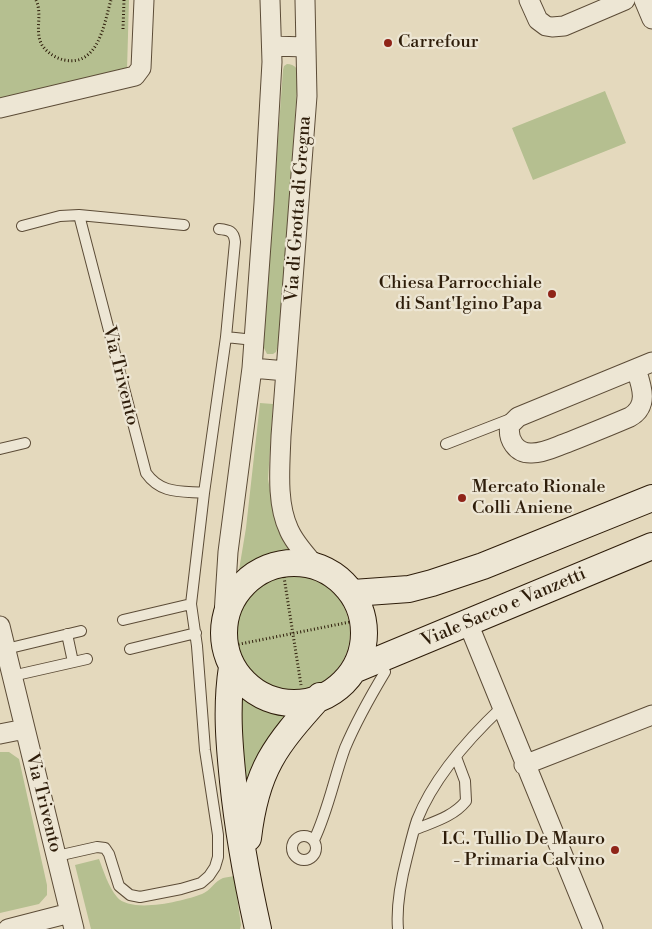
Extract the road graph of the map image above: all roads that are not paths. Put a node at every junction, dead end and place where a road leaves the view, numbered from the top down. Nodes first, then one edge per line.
1 (144, 0) edge
2 (270, 0) edge
3 (305, 0) edge
4 (529, 0) edge
5 (625, 0) edge
6 (644, 0) edge
7 (652, 19) edge
8 (272, 46) junction
9 (306, 47) junction
10 (0, 108) edge
11 (79, 215) junction
12 (184, 225) dead end
13 (22, 226) dead end
14 (219, 229) dead end
15 (226, 337) junction
16 (254, 340) junction
17 (644, 366) edge
18 (252, 368) junction
19 (286, 371) junction
20 (524, 414) junction
21 (25, 443) dead end
22 (446, 444) dead end
23 (0, 449) edge
24 (204, 493) junction
25 (652, 498) edge
26 (652, 546) edge
27 (317, 568) junction
28 (353, 593) junction
29 (191, 604) junction
30 (123, 620) dead end
31 (468, 623) junction
32 (0, 626) edge
33 (81, 631) dead end
34 (196, 633) junction
35 (67, 634) junction
36 (226, 648) junction
37 (130, 649) dead end
38 (6, 650) junction
39 (87, 659) dead end
40 (73, 662) junction
41 (368, 664) junction
42 (12, 676) junction
43 (311, 693) junction
44 (502, 707) junction
45 (652, 715) edge
46 (25, 729) junction
47 (0, 734) edge
48 (456, 757) junction
49 (524, 765) junction
50 (414, 830) junction
51 (314, 840) dead end
52 (57, 856) junction
53 (245, 862) junction
54 (72, 921) edge
55 (8, 929) edge
56 (258, 929) edge
57 (398, 929) edge
58 (593, 929) edge

1 - 10 street
2 - 8 street, Via di Grotta di Gregna
3 - 9 street, Via di Grotta di Gregna
4 - 5 street
6 - 7 street
8 - 9 street
8 - 16 street, Via di Grotta di Gregna
9 - 19 street, Via di Grotta di Gregna
11 - 12 lane
11 - 13 lane
11 - 24 lane, Via Trivento
14 - 15 lane
15 - 16 lane
15 - 24 lane
16 - 18 street, Via di Grotta di Gregna
17 - 20 street
17 - 20 street
18 - 19 street
18 - 36 street, Via di Grotta di Gregna
19 - 27 street, Via di Grotta di Gregna
20 - 22 lane
21 - 23 lane
24 - 29 lane
25 - 28 street
26 - 31 street, Viale Sacco e Vanzetti
27 - 28 street, Via di Grotta di Gregna
27 - 36 street, Via di Grotta di Gregna
28 - 41 street, Via di Grotta di Gregna
29 - 30 lane
29 - 34 lane
31 - 41 street, Viale Sacco e Vanzetti
31 - 44 street
32 - 38 street, Via Trivento
33 - 35 lane
34 - 37 lane
34 - 52 lane
35 - 38 lane
35 - 40 lane
36 - 43 street, Via di Grotta di Gregna
36 - 53 street, Via di Grotta di Gregna
38 - 42 street, Via Trivento
39 - 40 lane
40 - 42 lane
41 - 43 street, Via di Grotta di Gregna
41 - 51 lane
42 - 46 street, Via Trivento
43 - 53 street, Via di Grotta di Gregna
44 - 48 lane
44 - 49 street
45 - 49 street
46 - 47 street
46 - 52 street, Via Trivento
48 - 50 lane
48 - 50 lane
49 - 58 street
50 - 57 lane
52 - 54 street, Via Trivento
53 - 56 street, Via di Grotta di Gregna
54 - 55 street

